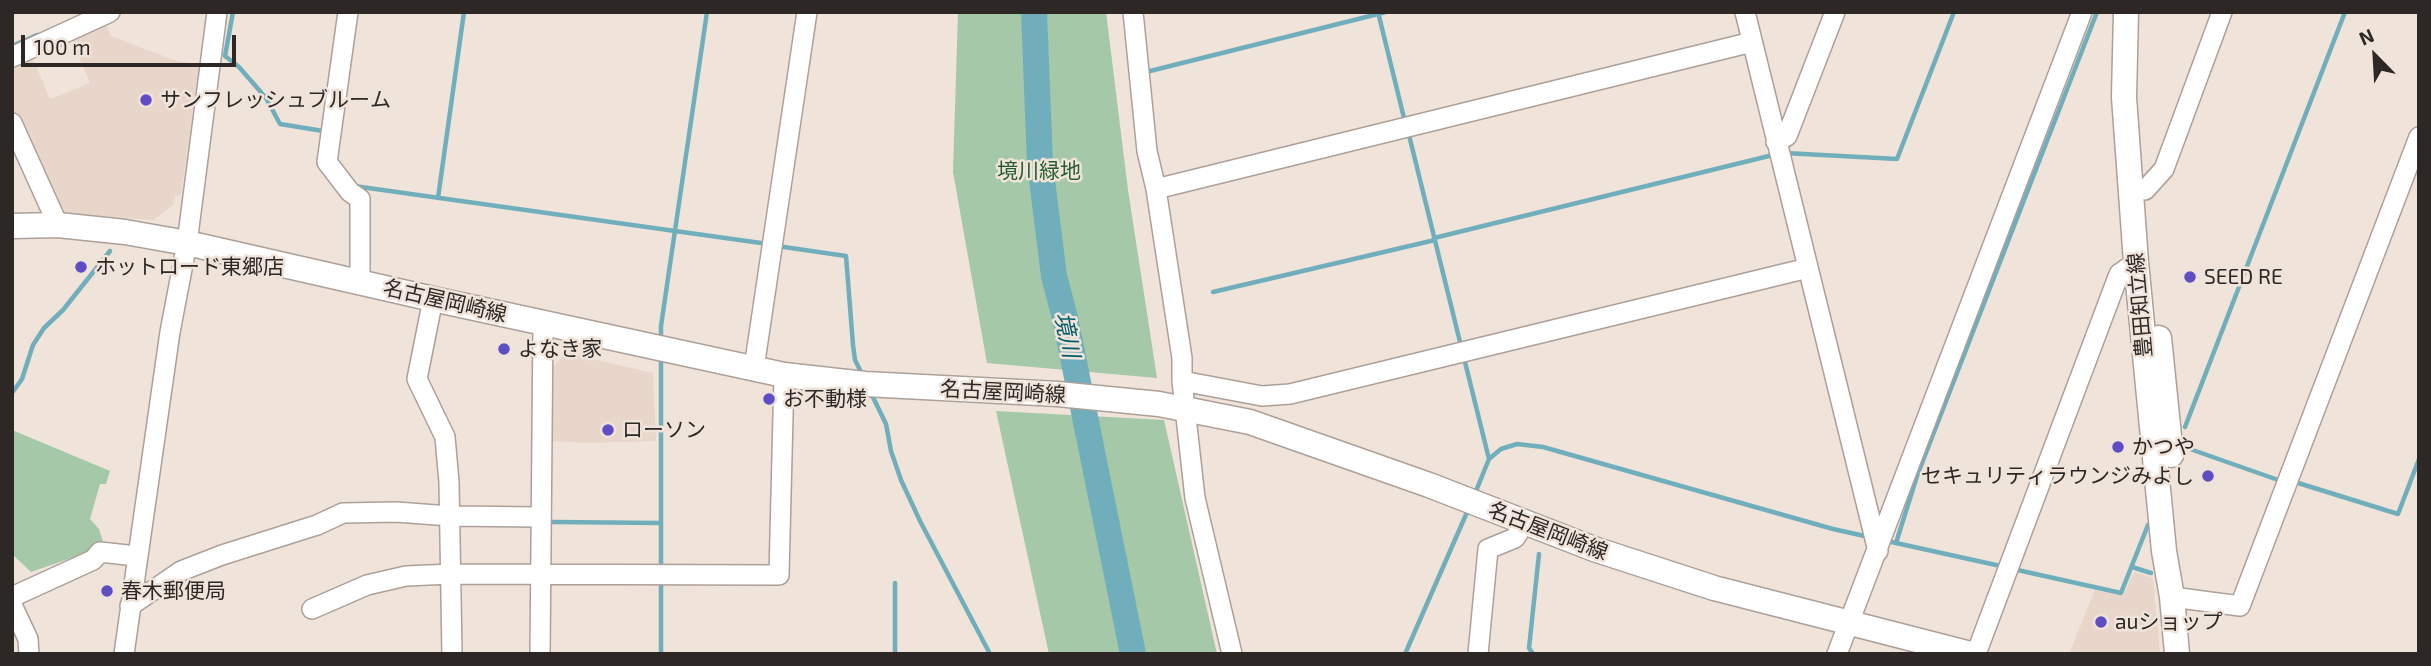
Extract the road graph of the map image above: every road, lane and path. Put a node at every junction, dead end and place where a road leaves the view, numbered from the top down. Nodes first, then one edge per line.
1 (110, 12) edge
2 (217, 12) edge
3 (348, 12) edge
4 (807, 12) edge
5 (1133, 12) edge
6 (1745, 12) edge
7 (1835, 12) edge
8 (2082, 12) edge
9 (2126, 12) edge
10 (2139, 12) edge
11 (2222, 12) edge
12 (1752, 42) junction
13 (12, 57) edge
14 (12, 123) edge
15 (2419, 137) edge
16 (1776, 142) junction
17 (1156, 189) junction
18 (2145, 190) junction
19 (58, 225) junction
20 (12, 226) edge
21 (187, 243) junction
22 (2136, 262) junction
23 (1808, 268) junction
24 (360, 282) junction
25 (433, 299) junction
26 (543, 323) junction
27 (754, 368) junction
28 (784, 374) junction
29 (1182, 381) junction
30 (1185, 409) junction
31 (450, 516) junction
32 (540, 517) junction
33 (1525, 522) junction
34 (1878, 551) junction
35 (136, 556) junction
36 (451, 573) junction
37 (540, 575) junction
38 (12, 597) edge
39 (2172, 597) junction
40 (12, 605) edge
41 (130, 606) junction
42 (312, 609) dead end
43 (1851, 622) junction
44 (29, 654) edge
45 (124, 654) edge
46 (452, 654) edge
47 (540, 654) edge
48 (1232, 654) edge
49 (1478, 654) edge
50 (1838, 654) edge
51 (1971, 654) edge
52 (1976, 654) edge
53 (2178, 654) edge

1 - 13 street
2 - 21 street
3 - 24 street
4 - 27 street
5 - 17 street
6 - 12 street
7 - 16 street
8 - 34 street
9 - 22 main road, 豊田知立線
10 - 18 main road, 豊田知立線
11 - 18 street
12 - 16 street
12 - 17 street
14 - 19 street
15 - 39 street
16 - 23 street
17 - 29 street
18 - 39 main road, 豊田知立線
19 - 20 main road, 名古屋岡崎線
19 - 21 main road, 名古屋岡崎線
21 - 24 main road, 名古屋岡崎線
21 - 35 street
22 - 39 main road, 豊田知立線
22 - 52 street
23 - 29 street
23 - 34 street
24 - 25 main road, 名古屋岡崎線
25 - 26 main road, 名古屋岡崎線
25 - 31 street
26 - 27 main road, 名古屋岡崎線
26 - 32 street
27 - 28 main road, 名古屋岡崎線
28 - 30 main road, 名古屋岡崎線
28 - 37 street
29 - 30 street
30 - 33 main road, 名古屋岡崎線
30 - 48 street
31 - 32 street
31 - 36 street
31 - 41 street
32 - 37 street
33 - 43 main road, 名古屋岡崎線
33 - 49 street
34 - 43 street
35 - 38 street
35 - 41 street
36 - 37 street
36 - 42 street
36 - 46 street
37 - 47 street
39 - 53 main road, 豊田知立線
40 - 44 street
41 - 45 street
43 - 50 street
43 - 51 main road, 名古屋岡崎線

